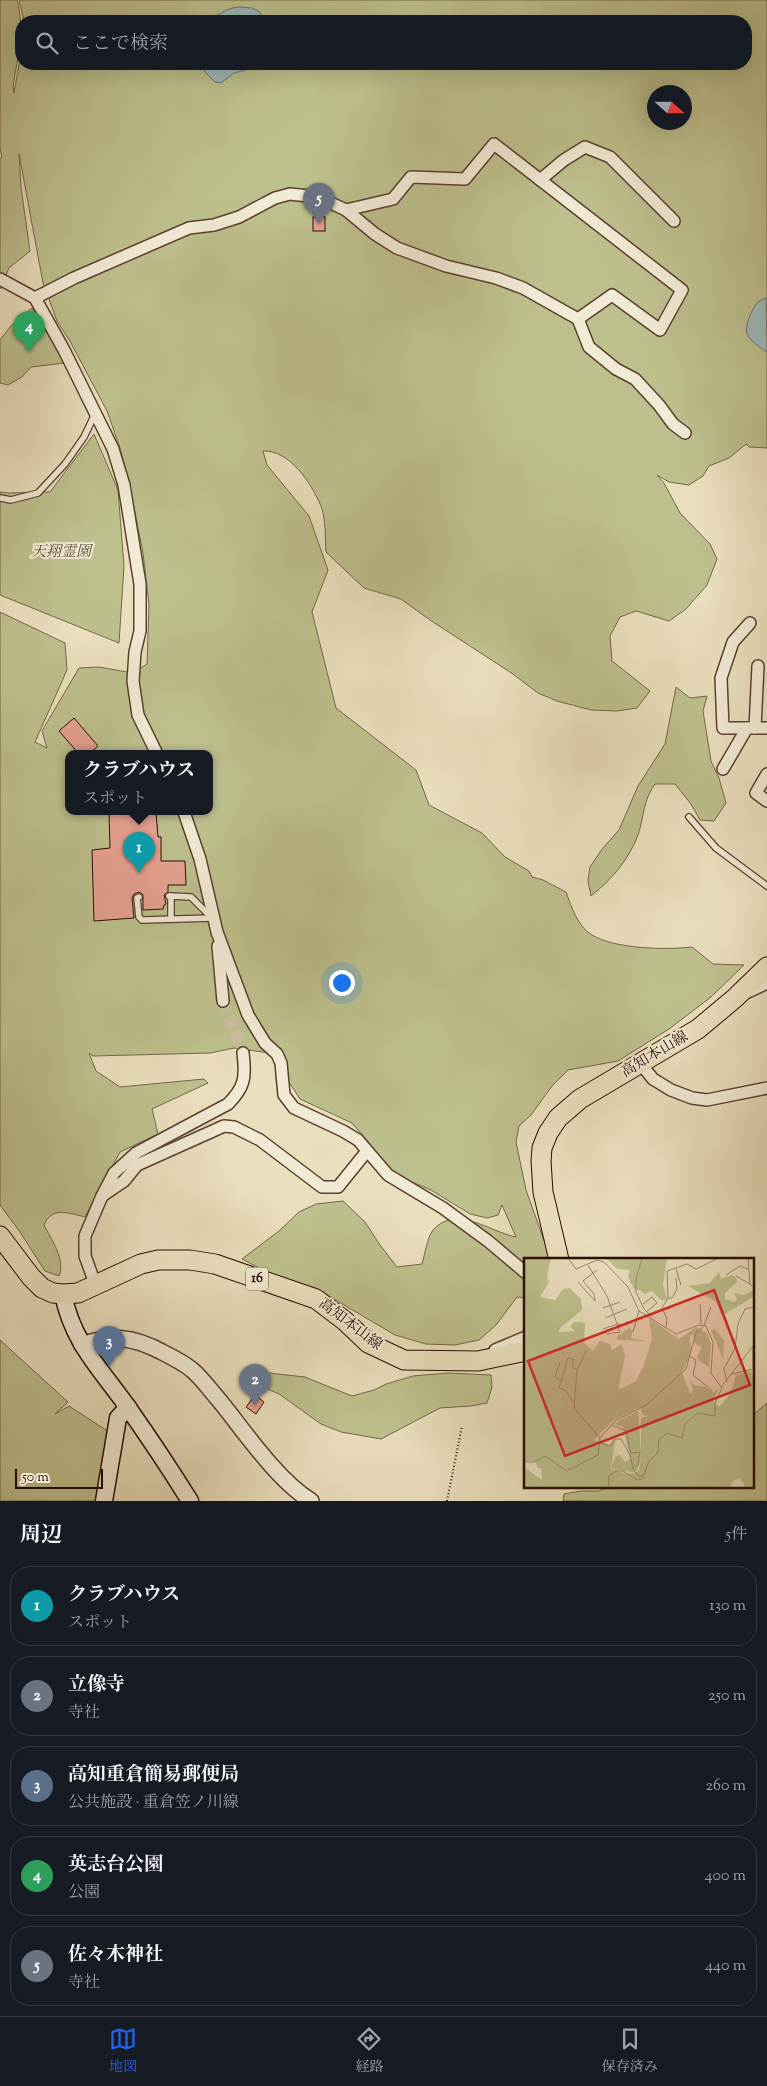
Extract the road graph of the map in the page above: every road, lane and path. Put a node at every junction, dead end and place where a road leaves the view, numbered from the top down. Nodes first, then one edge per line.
1 (540, 180) junction
2 (346, 210) junction
3 (674, 221) dead end
4 (2, 284) edge
5 (35, 298) junction
6 (578, 319) junction
7 (95, 414) junction
8 (685, 433) dead end
9 (0, 498) edge
10 (750, 623) dead end
11 (758, 666) dead end
12 (756, 728) edge
13 (155, 750) edge
14 (723, 769) dead end
15 (767, 774) edge
16 (767, 800) edge
17 (185, 815) edge
18 (689, 817) dead end
19 (767, 886) edge
20 (139, 897) dead end
21 (213, 918) junction
22 (172, 919) junction
23 (217, 932) junction
24 (767, 967) edge
25 (767, 983) edge
26 (735, 998) junction
27 (223, 1001) tunnel mouth
28 (243, 1053) tunnel mouth
29 (640, 1063) junction
30 (767, 1088) edge
31 (367, 1151) junction
32 (102, 1196) junction
33 (0, 1236) edge
34 (559, 1258) edge
35 (524, 1271) edge
36 (96, 1286) junction
37 (63, 1294) junction
38 (524, 1338) edge
39 (82, 1346) junction
40 (524, 1351) edge
41 (491, 1359) junction
42 (128, 1407) junction
43 (462, 1426) dead end
44 (104, 1501) edge
45 (190, 1501) edge
46 (312, 1501) edge
47 (447, 1501) edge

1 - 2 street
1 - 3 street
1 - 6 street
2 - 5 street
2 - 6 street
4 - 5 street
5 - 7 street
6 - 8 street
7 - 9 lane
7 - 13 street
10 - 12 street
11 - 12 street
12 - 14 street
15 - 16 street
17 - 21 street
18 - 19 lane
20 - 22 lane
21 - 22 lane
21 - 22 lane
21 - 23 street
23 - 27 street
23 - 31 street
24 - 26 main road, 高知本山線
25 - 26 street
26 - 29 main road, 高知本山線
28 - 32 street
29 - 30 street
29 - 34 main road, 高知本山線
31 - 32 street
31 - 35 street
32 - 36 street
33 - 37 main road
36 - 37 main road, 高知本山線 / 16
36 - 41 main road, 高知本山線 / 16
37 - 39 main road
38 - 41 street
39 - 42 main road
39 - 46 street
40 - 41 main road, 高知本山線 / 16
42 - 44 main road
42 - 45 main road
43 - 47 path

